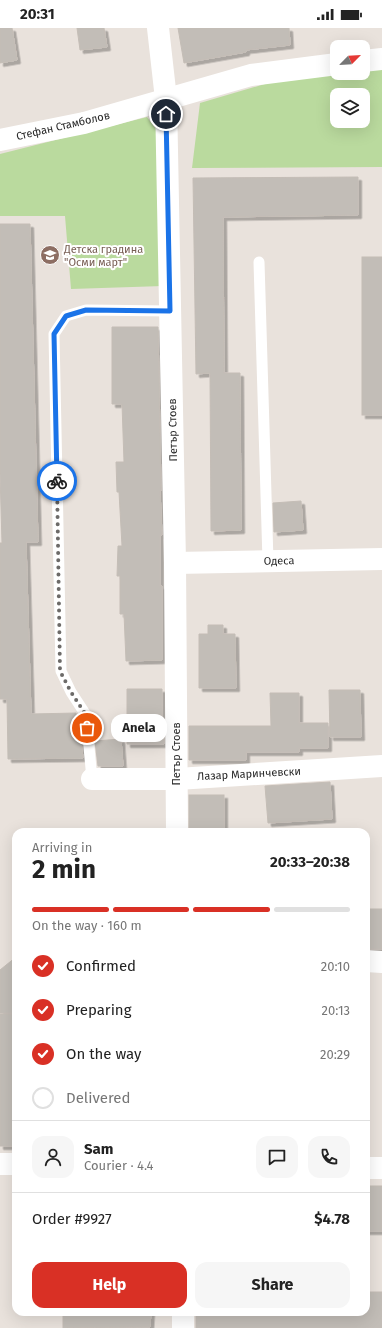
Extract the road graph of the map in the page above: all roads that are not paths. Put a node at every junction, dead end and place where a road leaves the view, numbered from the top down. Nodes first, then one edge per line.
1 (158, 28) edge
2 (382, 59) edge
3 (370, 60) edge
4 (330, 65) edge
5 (166, 99) junction
6 (0, 140) edge
7 (259, 262) dead end
8 (170, 311) junction
9 (382, 559) edge
10 (268, 561) junction
11 (175, 563) junction
12 (382, 766) edge
13 (92, 779) joint
14 (176, 779) junction
15 (177, 828) edge
16 (370, 961) edge
17 (382, 962) edge
18 (0, 1164) edge
19 (12, 1164) edge
20 (370, 1168) edge
21 (382, 1168) edge
22 (183, 1316) edge
23 (183, 1328) edge

1 - 5 street, Петър Стоев
2 - 3 street
4 - 5 street, Стефан Стамболов
5 - 6 street, Стефан Стамболов
5 - 8 street, Петър Стоев
7 - 10 lane
8 - 11 street, Петър Стоев
8 - 13 lane
9 - 10 street, Одеса
10 - 11 street, Одеса
11 - 14 street, Петър Стоев
12 - 14 street, Лазар Маринчевски
13 - 14 street, Лазар Маринчевски
14 - 15 street, Петър Стоев
16 - 17 street
18 - 19 street
20 - 21 street
22 - 23 street

